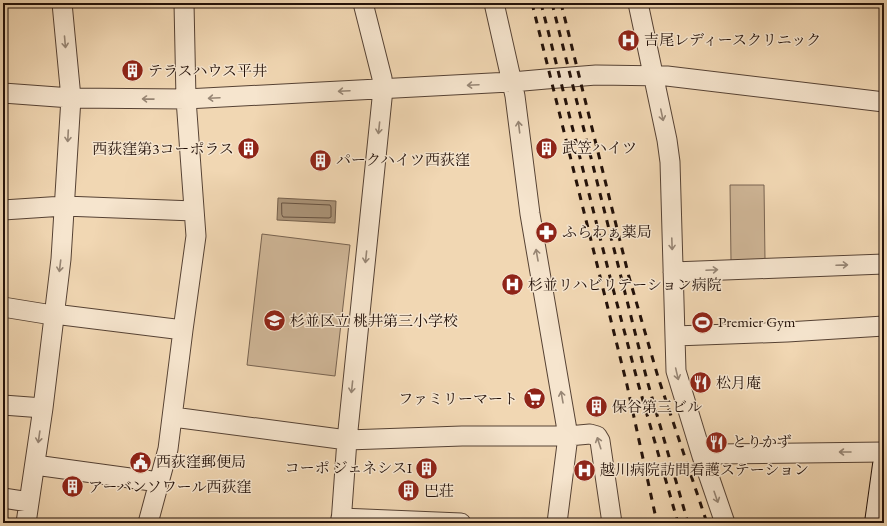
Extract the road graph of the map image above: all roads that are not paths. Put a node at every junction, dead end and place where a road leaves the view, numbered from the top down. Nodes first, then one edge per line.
1 (62, 3) edge
2 (184, 3) edge
3 (363, 3) edge
4 (494, 3) edge
5 (638, 3) edge
6 (654, 76) junction
7 (512, 82) junction
8 (383, 89) junction
9 (3, 93) edge
10 (71, 98) junction
11 (186, 99) junction
12 (884, 102) edge
13 (64, 206) junction
14 (3, 210) edge
15 (194, 211) junction
16 (884, 264) edge
17 (673, 272) junction
18 (3, 307) edge
19 (54, 314) junction
20 (884, 326) edge
21 (183, 330) junction
22 (674, 336) junction
23 (3, 405) edge
24 (43, 408) junction
25 (173, 417) junction
26 (568, 436) junction
27 (347, 440) junction
28 (884, 452) edge
29 (702, 456) junction
30 (35, 465) junction
31 (884, 465) edge
32 (159, 482) junction
33 (3, 498) edge
34 (29, 502) junction
35 (341, 520) edge
36 (26, 523) edge
37 (148, 523) edge
38 (461, 523) edge
39 (558, 523) edge
40 (612, 523) edge
41 (725, 523) edge
42 (876, 523) edge

1 -> 10 street
2 - 11 street
3 - 8 street
4 - 7 street
5 - 6 street
6 - 7 street
6 - 12 street
6 -> 17 street
7 -> 8 street
26 -> 7 street
8 -> 11 street
8 -> 27 street
9 - 10 street
11 -> 10 street
10 -> 13 street
11 - 15 street
13 - 14 street
13 - 15 street
13 -> 19 street
15 - 21 street
17 -> 16 street
17 - 22 street
18 - 19 street
19 - 21 street
19 - 24 street
20 - 22 street
21 - 25 street
22 -> 29 street
23 - 24 street
24 -> 30 street
25 - 27 street
25 - 32 street
26 - 27 street
26 - 39 street
40 -> 26 street
27 - 35 street
28 -> 29 street
29 -> 41 street
30 - 32 street
30 - 34 street
31 - 42 street
32 - 37 street
33 - 34 street
34 - 36 street
35 - 38 street

